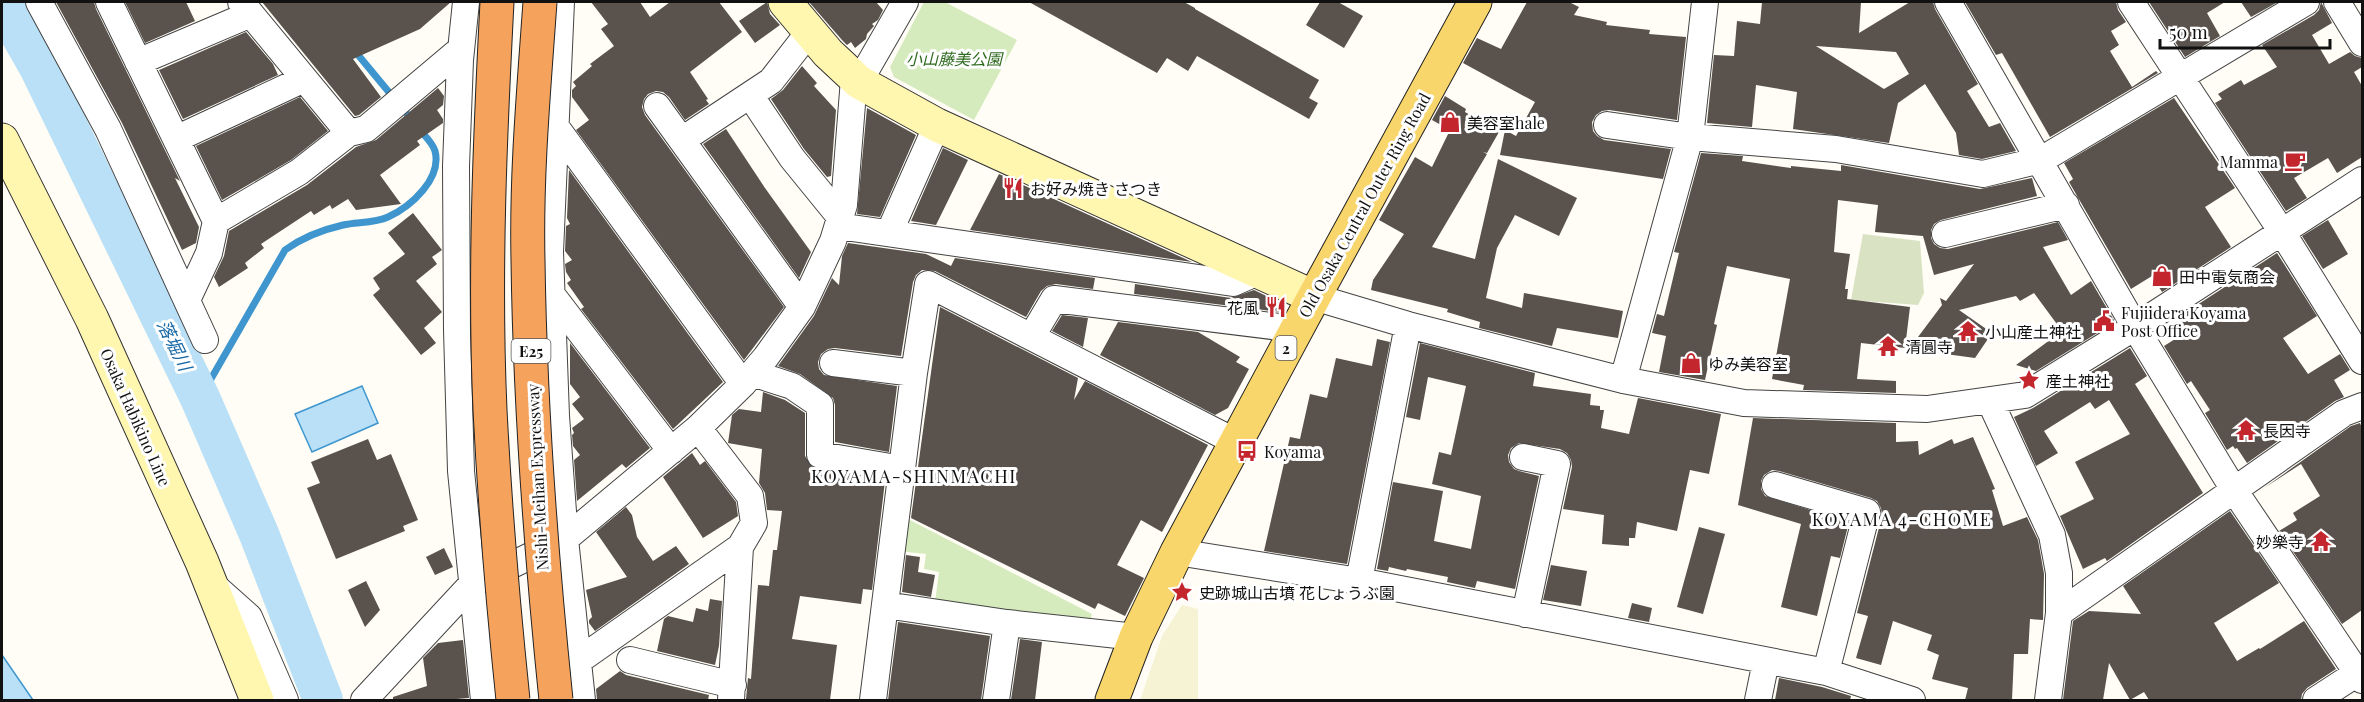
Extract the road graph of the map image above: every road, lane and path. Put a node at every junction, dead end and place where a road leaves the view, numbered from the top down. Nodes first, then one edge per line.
1 (39, 2) edge
2 (109, 2) edge
3 (466, 2) edge
4 (497, 2) edge
5 (540, 2) edge
6 (561, 2) edge
7 (785, 2) edge
8 (905, 2) edge
9 (1475, 2) edge
10 (1705, 2) edge
11 (1948, 2) edge
12 (2131, 2) edge
13 (2306, 2) edge
14 (2337, 2) edge
15 (246, 8) edge
16 (810, 31) junction
17 (2362, 43) edge
18 (461, 49) junction
19 (138, 62) junction
20 (2180, 78) junction
21 (304, 79) junction
22 (856, 81) junction
23 (750, 95) junction
24 (657, 106) dead end
25 (937, 125) junction
26 (1607, 125) dead end
27 (556, 128) junction
28 (349, 133) junction
29 (1690, 137) junction
30 (176, 139) junction
31 (2, 140) edge
32 (682, 140) junction
33 (2041, 160) junction
34 (2362, 180) edge
35 (2066, 205) junction
36 (216, 220) junction
37 (839, 221) junction
38 (2282, 232) junction
39 (889, 233) junction
40 (1945, 234) dead end
41 (1258, 272) junction
42 (552, 295) junction
43 (1314, 297) junction
44 (187, 300) junction
45 (802, 307) junction
46 (1408, 325) junction
47 (2135, 327) junction
48 (1296, 329) junction
49 (1032, 336) junction
50 (205, 340) dead end
51 (2362, 361) edge
52 (833, 363) dead end
53 (914, 374) junction
54 (748, 378) junction
55 (1623, 380) junction
56 (1990, 401) junction
57 (2362, 406) edge
58 (698, 428) junction
59 (1236, 442) junction
60 (671, 451) junction
61 (1522, 457) dead end
62 (902, 469) junction
63 (1774, 486) dead end
64 (2234, 490) junction
65 (565, 539) junction
66 (740, 547) junction
67 (1177, 552) junction
68 (210, 581) junction
69 (1359, 581) junction
70 (471, 585) junction
71 (885, 605) junction
72 (2059, 613) junction
73 (1525, 614) junction
74 (1007, 623) junction
75 (1136, 638) junction
76 (630, 660) dead end
77 (578, 661) junction
78 (1766, 661) junction
79 (1826, 672) junction
80 (2361, 674) edge
81 (732, 693) edge
82 (258, 700) edge
83 (285, 700) edge
84 (364, 700) edge
85 (484, 700) edge
86 (513, 700) edge
87 (556, 700) edge
88 (582, 700) edge
89 (873, 700) edge
90 (996, 700) edge
91 (1112, 700) edge
92 (1758, 700) edge
93 (1912, 700) edge
94 (2048, 700) edge
95 (2316, 700) edge

1 - 44 street
2 - 19 street
3 - 18 street
4 - 86 highway, E25, bridge
5 - 87 highway, Nishi-Meihan Expressway / E25, bridge
6 - 27 street
7 - 16 street
8 - 22 street
9 - 43 main road, Old Osaka Central Outer Ring Road / 2
10 - 29 street
11 - 33 street
12 - 20 street
13 - 20 street
14 - 17 street
15 - 19 street
15 - 21 street
16 - 22 street
16 - 23 street
18 - 28 street
18 - 70 street
19 - 30 street
20 - 33 street
20 - 38 street
21 - 28 street
21 - 30 street
22 - 25 street
22 - 37 street
23 - 32 street
23 - 37 street
24 - 32 street
25 - 39 street
25 - 41 street
26 - 29 street
27 - 42 street
27 - 54 street
28 - 36 street
29 - 33 street
29 - 55 street
30 - 36 street
31 - 68 street, Osaka Habikino Line
32 - 45 street
33 - 35 street
34 - 38 street
35 - 40 street
35 - 47 street
36 - 44 street
37 - 39 street
37 - 45 street
38 - 47 street
38 - 51 street
39 - 41 street
41 - 43 street
42 - 60 street
42 - 65 street
43 - 46 street
43 - 48 main road, Old Osaka Central Outer Ring Road / 2
44 - 50 street
45 - 54 street
46 - 55 street
46 - 69 street
47 - 56 street
47 - 64 street
48 - 49 street
48 - 59 main road, Old Osaka Central Outer Ring Road / 2
49 - 53 street
49 - 59 street
52 - 53 street
53 - 62 street
54 - 58 street
54 - 62 street
55 - 56 street
56 - 72 street
57 - 64 street
58 - 60 street
58 - 66 street
59 - 67 main road, Old Osaka Central Outer Ring Road / 2
60 - 65 street
61 - 73 street
62 - 71 street
63 - 79 street
64 - 72 street
64 - 80 street
65 - 70 street
65 - 77 street
66 - 77 street
66 - 81 street
67 - 69 street
67 - 75 main road, Old Osaka Central Outer Ring Road / 2
68 - 82 street, Osaka Habikino Line
68 - 83 street
69 - 73 street
70 - 84 street
70 - 85 street
71 - 74 street
71 - 89 street
72 - 94 street
73 - 78 street
74 - 75 street
74 - 90 street
75 - 91 main road, Old Osaka Central Outer Ring Road / 2
76 - 81 street
77 - 88 street
78 - 79 street
78 - 92 street
79 - 93 street
80 - 95 street

